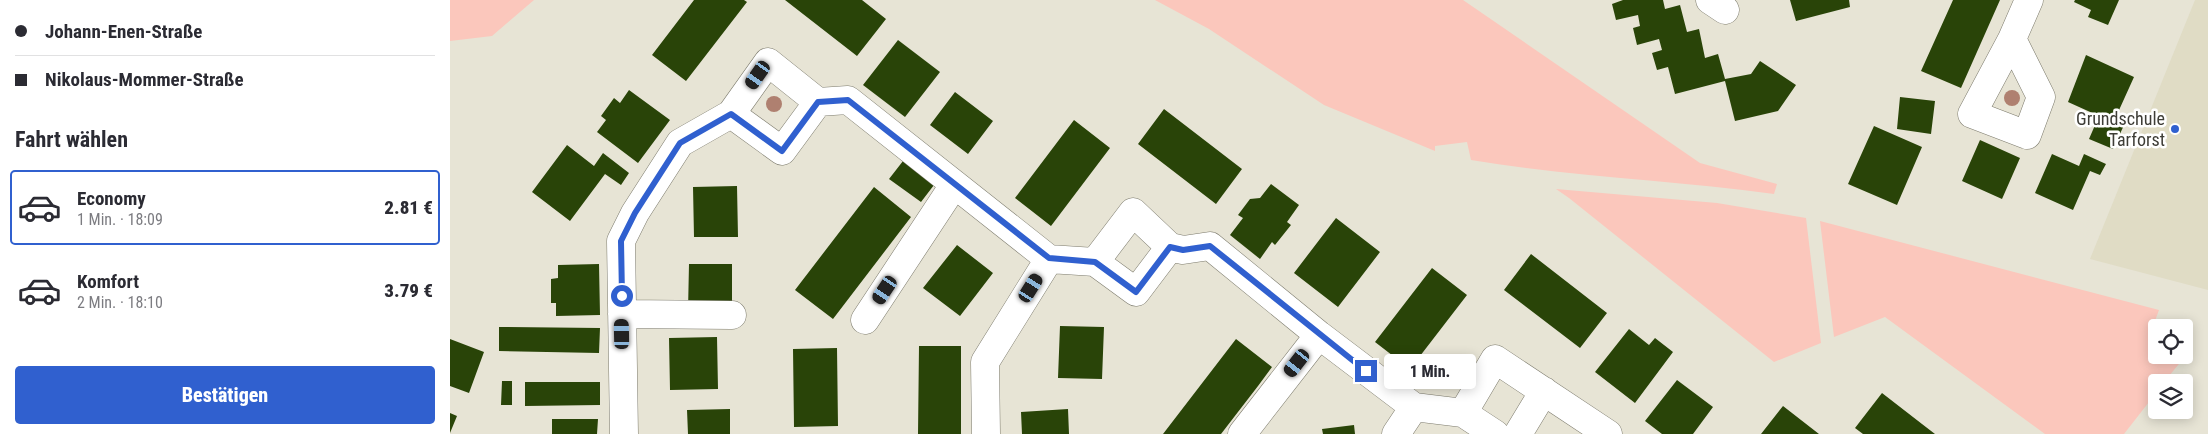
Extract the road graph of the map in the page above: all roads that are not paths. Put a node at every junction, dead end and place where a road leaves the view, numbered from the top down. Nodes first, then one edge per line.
1 (2030, 0) edge
2 (2012, 40) dead end
3 (818, 102) junction
4 (731, 114) junction
5 (954, 185) junction
6 (1170, 247) junction
7 (1049, 258) junction
8 (1095, 262) junction
9 (622, 314) junction
10 (732, 315) dead end
11 (865, 320) dead end
12 (1319, 335) junction
13 (1544, 391) junction
14 (1414, 407) junction
15 (1462, 413) junction
16 (624, 434) edge
17 (986, 434) edge
18 (1242, 434) edge
19 (1396, 434) edge
20 (1495, 434) edge
21 (1518, 434) edge
22 (1608, 434) edge

1 - 2 street
3 - 4 street
3 - 4 street
3 - 5 street
4 - 9 street
5 - 7 street
5 - 11 street
6 - 8 street
6 - 8 street
6 - 12 street
7 - 8 street
7 - 17 street
9 - 10 street
9 - 16 street
12 - 14 street
12 - 18 street
13 - 15 street
13 - 21 street
13 - 22 street
14 - 15 street
14 - 19 street
15 - 20 street

